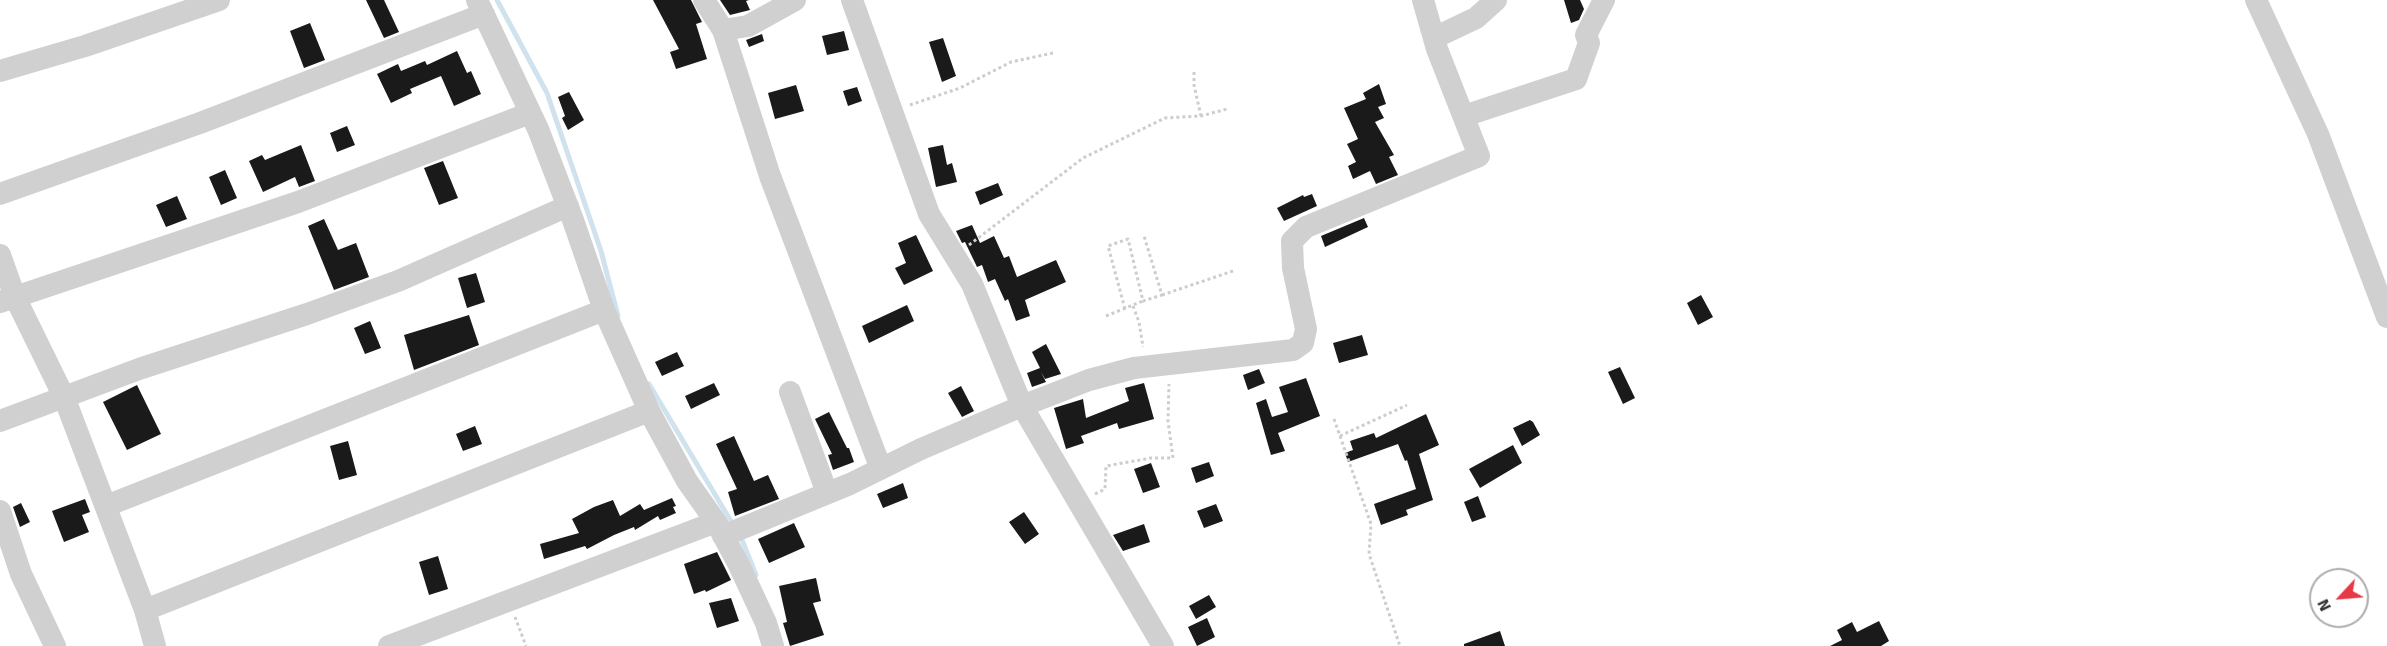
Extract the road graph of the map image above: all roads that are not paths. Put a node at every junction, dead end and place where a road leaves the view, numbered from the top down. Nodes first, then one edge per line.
1 (219, 0) edge
2 (704, 0) edge
3 (795, 0) edge
4 (852, 0) edge
5 (1423, 0) edge
6 (1496, 0) edge
7 (1604, 0) edge
8 (2256, 0) edge
9 (481, 7) edge
10 (723, 30) junction
11 (1434, 38) junction
12 (0, 71) edge
13 (530, 113) junction
14 (1464, 116) junction
15 (0, 194) edge
16 (568, 206) junction
17 (0, 255) edge
18 (7, 300) edge
19 (604, 310) junction
20 (2387, 317) edge
21 (790, 392) dead end
22 (64, 397) junction
23 (1022, 406) junction
24 (649, 411) junction
25 (0, 421) edge
26 (881, 469) junction
27 (827, 493) junction
28 (106, 506) junction
29 (0, 512) edge
30 (719, 529) junction
31 (145, 610) junction
32 (55, 646) edge
33 (155, 646) edge
34 (388, 646) edge
35 (773, 646) edge
36 (1163, 646) edge

1 - 12 street
2 - 10 street
3 - 10 street
4 - 23 street
5 - 11 street
6 - 11 street
7 - 14 street
8 - 20 street
9 - 13 street
9 - 15 street
10 - 26 street
11 - 14 street
13 - 16 street
13 - 18 street
14 - 23 street
16 - 19 street
16 - 22 street
17 - 18 street
18 - 22 street
19 - 24 street
19 - 28 street
21 - 27 street
22 - 25 street
22 - 28 street
23 - 26 street
23 - 36 street
24 - 30 street
24 - 31 street
26 - 27 street
27 - 30 street
28 - 31 street
29 - 32 street
30 - 34 street
30 - 35 street
31 - 33 street

